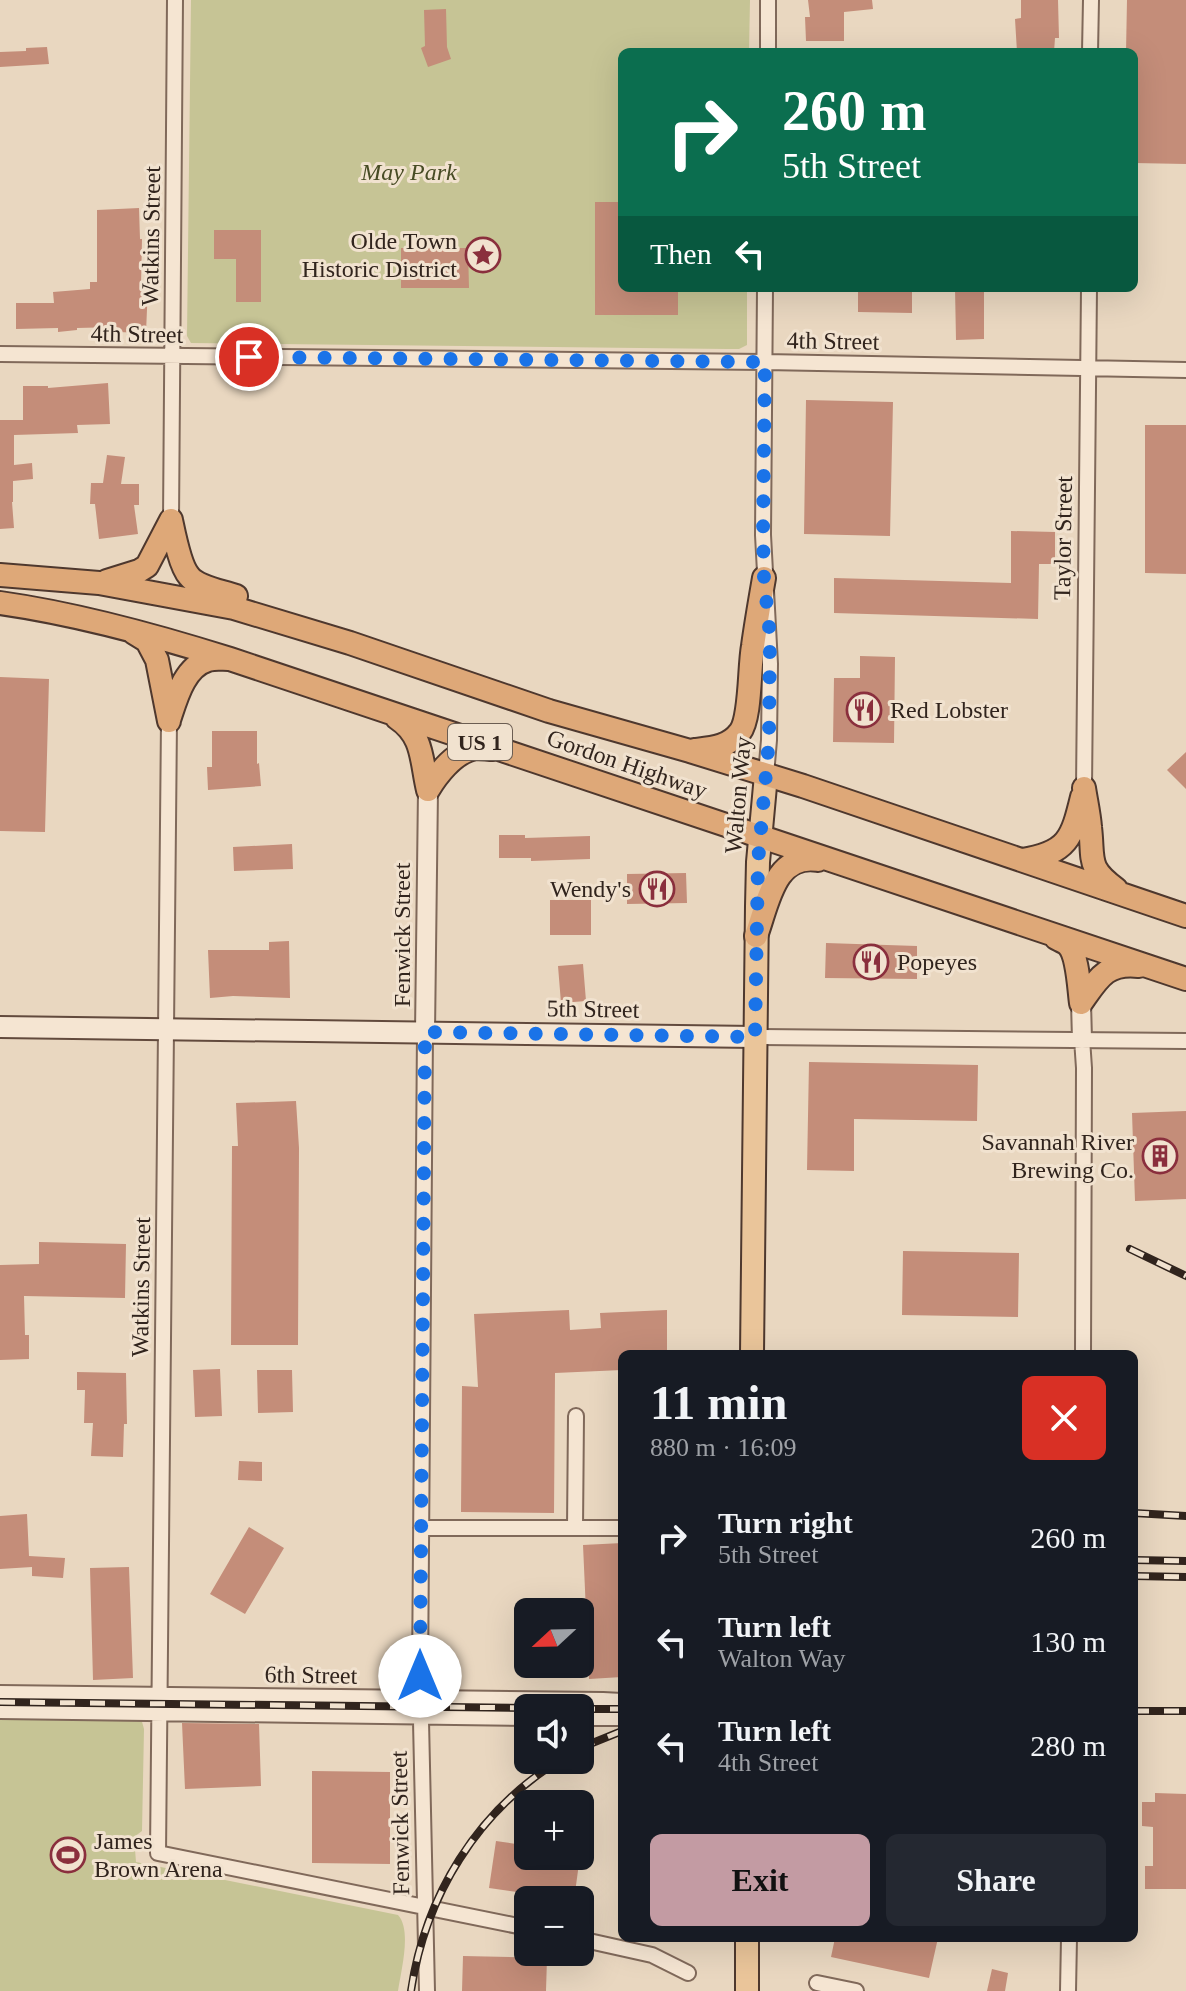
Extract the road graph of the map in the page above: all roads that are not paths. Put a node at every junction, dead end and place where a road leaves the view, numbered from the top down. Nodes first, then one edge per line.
1 (175, 0) edge
2 (768, 0) edge
3 (1091, 0) edge
4 (768, 48) edge
5 (1090, 48) edge
6 (765, 292) edge
7 (1089, 292) edge
8 (0, 354) edge
9 (172, 356) junction
10 (765, 362) junction
11 (1089, 368) junction
12 (1186, 370) edge
13 (171, 520) junction
14 (0, 575) edge
15 (764, 578) junction
16 (99, 583) junction
17 (0, 603) edge
18 (121, 626) junction
19 (350, 643) junction
20 (230, 659) junction
21 (385, 710) junction
22 (169, 721) junction
23 (502, 749) junction
24 (690, 751) junction
25 (766, 775) junction
26 (1084, 788) junction
27 (428, 790) junction
28 (760, 836) junction
29 (1022, 860) junction
30 (841, 863) junction
31 (1124, 894) junction
32 (1186, 916) edge
33 (1041, 930) junction
34 (756, 936) junction
35 (1153, 968) junction
36 (1186, 979) edge
37 (1081, 1003) junction
38 (0, 1027) edge
39 (166, 1029) junction
40 (425, 1032) junction
41 (755, 1037) junction
42 (1082, 1039) junction
43 (1186, 1041) edge
44 (752, 1350) edge
45 (1083, 1350) edge
46 (576, 1416) dead end
47 (421, 1528) junction
48 (575, 1528) junction
49 (618, 1528) edge
50 (0, 1693) edge
51 (160, 1695) junction
52 (421, 1698) junction
53 (618, 1701) edge
54 (0, 1711) edge
55 (160, 1713) junction
56 (422, 1717) junction
57 (514, 1718) edge
58 (594, 1718) edge
59 (618, 1718) edge
60 (426, 1907) junction
61 (514, 1925) edge
62 (594, 1942) edge
63 (747, 1942) edge
64 (1069, 1942) edge
65 (688, 1973) dead end
66 (817, 1983) dead end
67 (427, 1991) edge
68 (747, 1991) edge
69 (856, 1991) edge
70 (1068, 1991) edge

1 - 9 street, Watkins Street
2 - 4 street
3 - 5 street
6 - 10 street, Walton Way
7 - 11 street, Taylor Street
8 - 9 street, 4th Street
9 - 10 street, 4th Street
9 - 13 street, Watkins Street
10 - 11 street, 4th Street
10 - 15 street, Walton Way
11 - 12 street, 4th Street
11 - 26 street, Taylor Street
13 - 16 highway
13 - 19 highway
14 - 16 highway, Gordon Highway / US 1
15 - 24 highway
15 - 25 street, Walton Way
16 - 19 highway, Gordon Highway / US 1
17 - 18 highway, Gordon Highway / US 1
18 - 20 highway, Gordon Highway / US 1
18 - 22 highway
19 - 24 highway, Gordon Highway / US 1
20 - 21 highway, Gordon Highway / US 1
20 - 22 highway
21 - 23 highway, Gordon Highway / US 1
21 - 27 highway
22 - 39 street, Watkins Street
23 - 27 highway
23 - 28 highway, Gordon Highway / US 1
24 - 25 highway, Gordon Highway / US 1
25 - 28 main road, Walton Way
25 - 29 highway, Gordon Highway / US 1
26 - 29 highway
26 - 31 highway
27 - 40 street, Fenwick Street
28 - 30 highway, Gordon Highway / US 1
28 - 34 main road, Walton Way
29 - 31 highway, Gordon Highway / US 1
30 - 33 highway, Gordon Highway / US 1
30 - 34 highway
31 - 32 highway, Gordon Highway / US 1
33 - 35 highway, Gordon Highway / US 1
33 - 37 highway
34 - 41 main road, Walton Way
35 - 36 highway, Gordon Highway / US 1
35 - 37 highway
37 - 42 street
38 - 39 main road, 5th Street
39 - 40 main road, 5th Street
39 - 51 street, Watkins Street
40 - 41 main road, 5th Street
40 - 47 street, Fenwick Street
41 - 42 street, 5th Street
41 - 44 main road, Walton Way
42 - 43 street, 5th Street
42 - 45 street
46 - 48 street
47 - 48 street
47 - 52 street, Fenwick Street
48 - 49 street
50 - 51 street, 6th Street
51 - 52 street, 6th Street
51 - 55 street, Watkins Street
52 - 53 street, 6th Street
52 - 56 street, Fenwick Street
54 - 55 street, 6th Street
55 - 56 street, 6th Street
55 - 60 street, Watkins Street
56 - 57 street, 6th Street
56 - 60 street, Fenwick Street
58 - 59 street
60 - 61 street
60 - 67 street, Fenwick Street
62 - 65 street
63 - 68 main road
64 - 70 street
66 - 69 street

